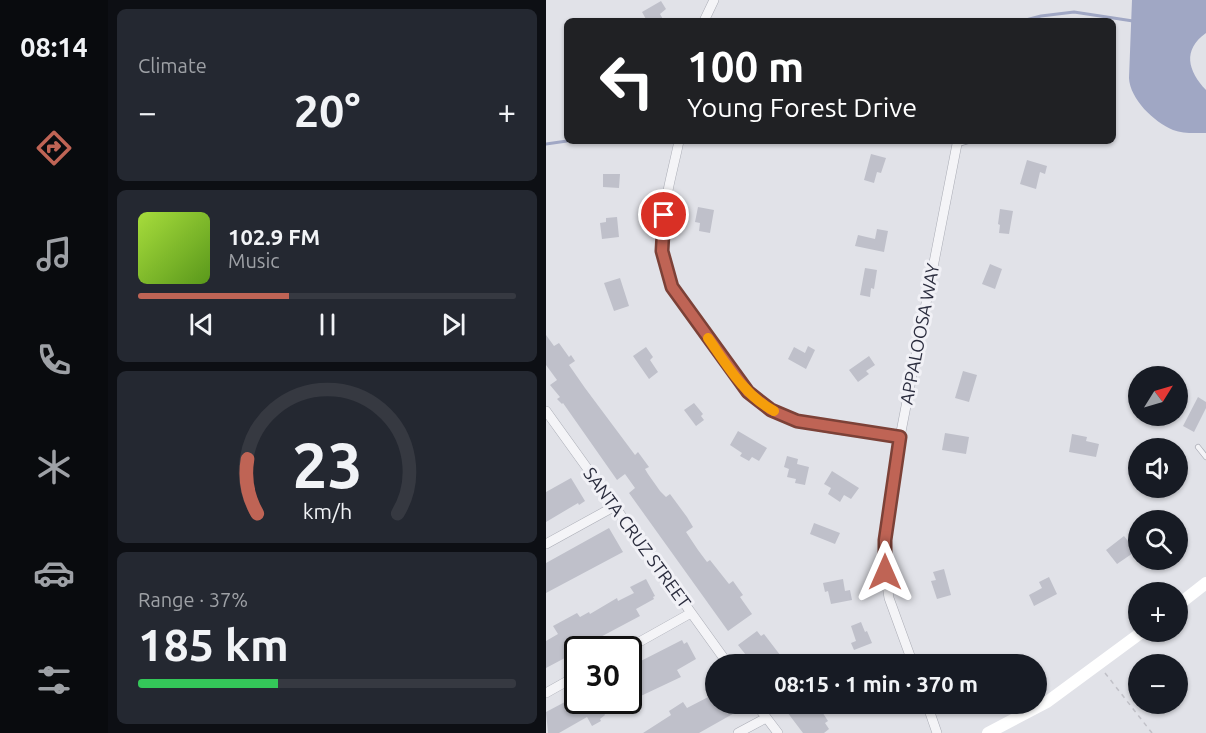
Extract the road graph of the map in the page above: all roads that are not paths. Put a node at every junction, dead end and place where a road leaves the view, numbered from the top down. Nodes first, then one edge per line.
1 (714, 0) edge
2 (705, 18) edge
3 (678, 144) edge
4 (957, 144) edge
5 (546, 411) edge
6 (900, 437) junction
7 (1198, 447) dead end
8 (1206, 457) edge
9 (615, 506) junction
10 (546, 544) edge
11 (1206, 583) edge
12 (1188, 597) edge
13 (691, 613) junction
14 (642, 640) edge
15 (1129, 642) edge
16 (721, 654) edge
17 (910, 654) edge
18 (564, 683) edge
19 (546, 693) edge
20 (763, 714) edge
21 (930, 714) edge
22 (766, 718) junction
23 (738, 733) edge
24 (778, 733) edge
25 (937, 733) edge
26 (988, 733) edge

1 - 2 street
3 - 6 street
4 - 6 street, APPALOOSA WAY
5 - 9 street, SANTA CRUZ STREET
6 - 17 street, APPALOOSA WAY
7 - 8 lane
9 - 10 street
9 - 13 street, SANTA CRUZ STREET
11 - 12 main road
13 - 14 street
13 - 16 street, SANTA CRUZ STREET
15 - 26 main road
18 - 19 street
20 - 22 street
21 - 25 street
22 - 23 street
22 - 24 street

